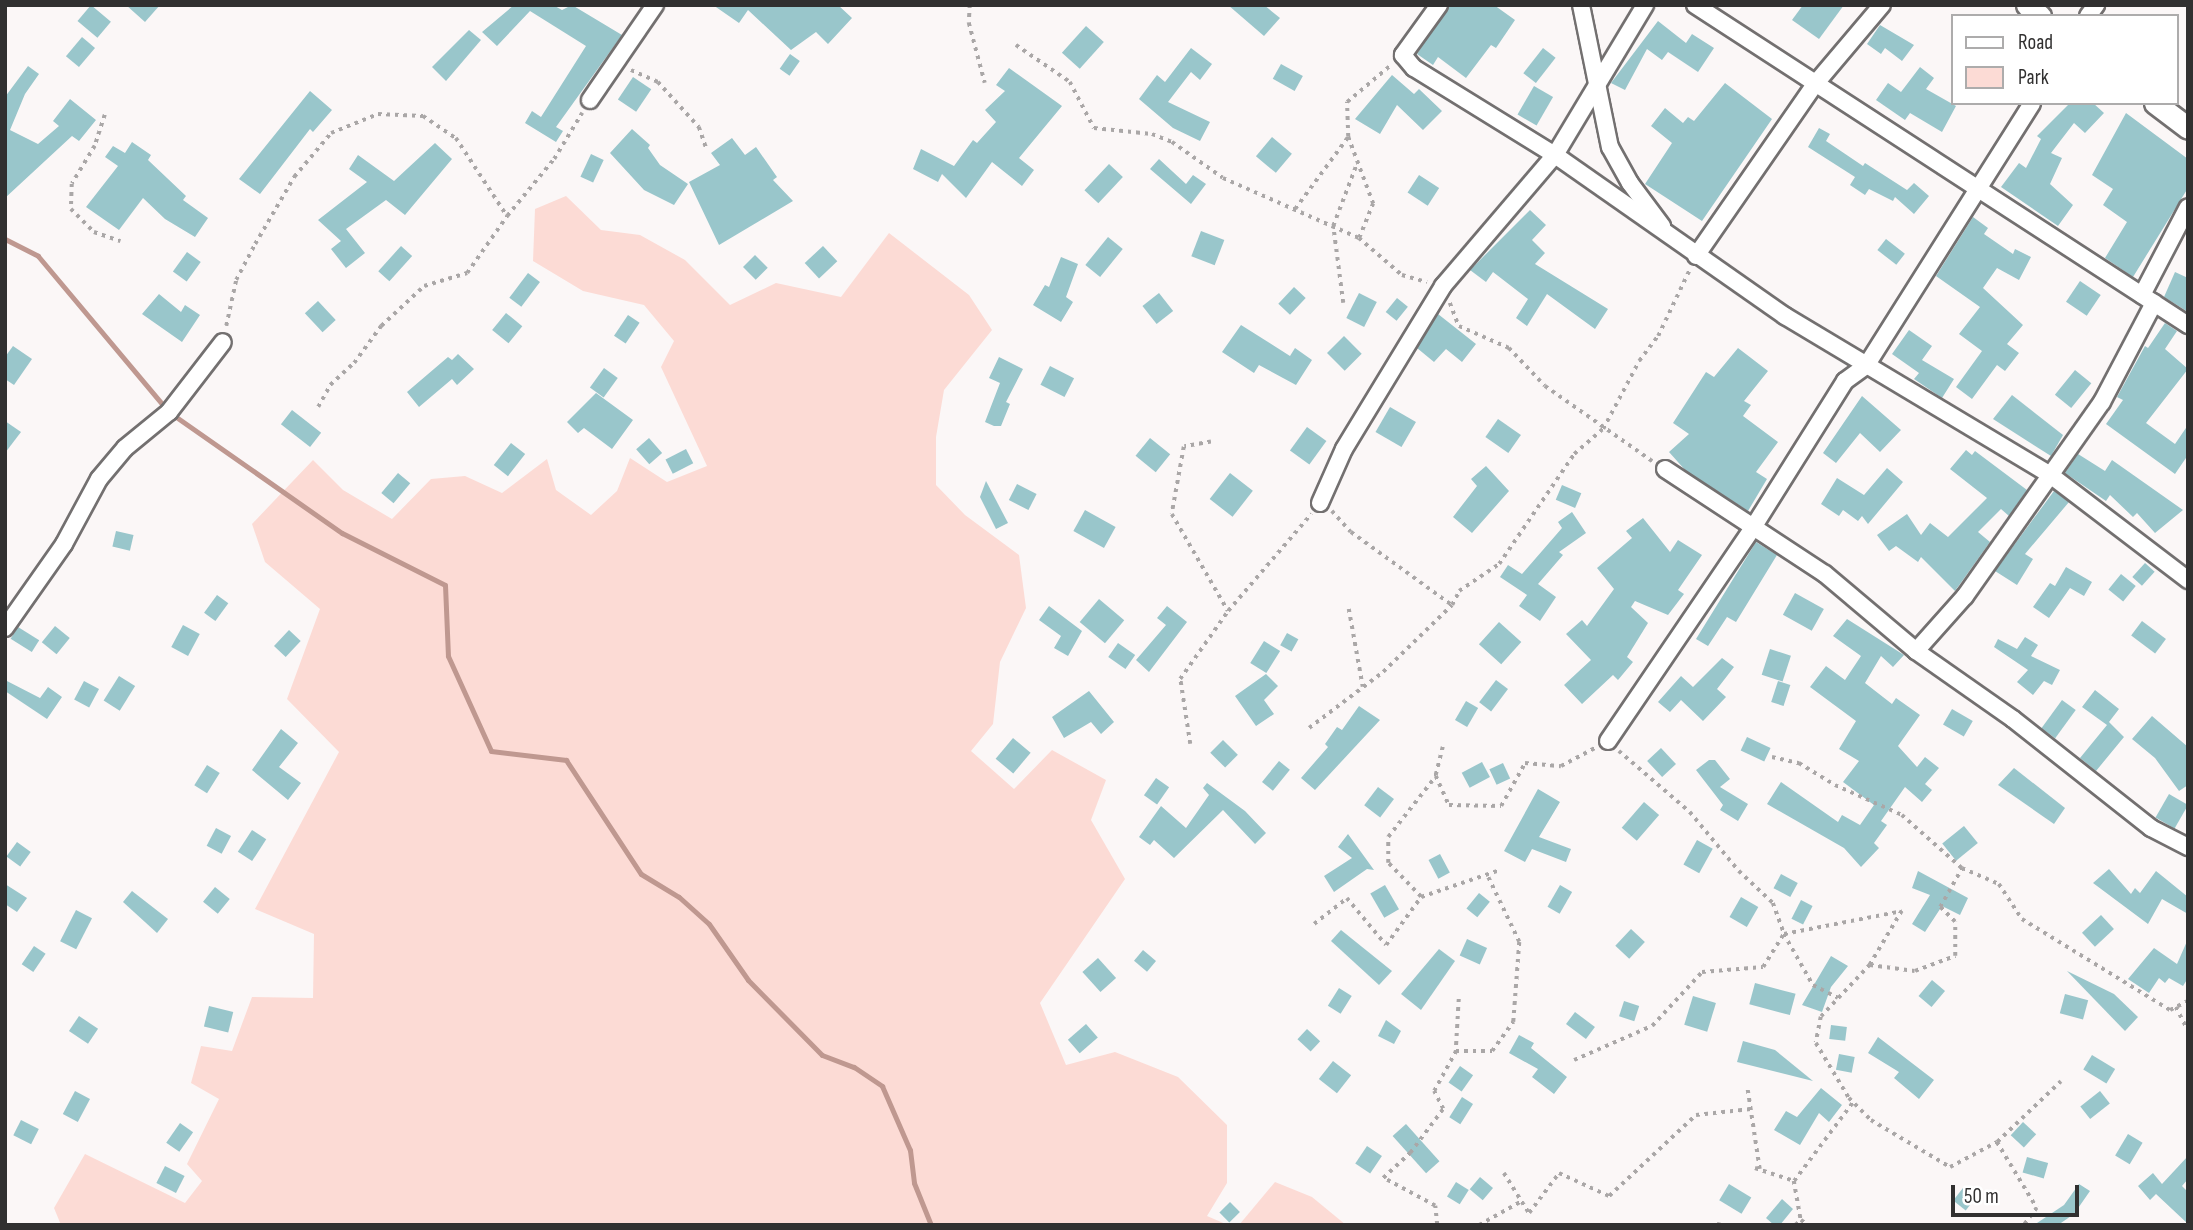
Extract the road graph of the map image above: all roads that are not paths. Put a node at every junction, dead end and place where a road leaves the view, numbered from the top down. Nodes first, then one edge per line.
1 (655, 5) edge
2 (1438, 5) edge
3 (1581, 5) edge
4 (1645, 5) edge
5 (1695, 5) edge
6 (1882, 5) edge
7 (1815, 83) junction
8 (1596, 89) junction
9 (590, 100) road end
10 (2031, 105) edge
11 (2158, 105) edge
12 (2188, 128) edge
13 (1555, 155) junction
14 (1981, 191) junction
15 (2188, 207) edge
16 (1672, 239) junction
17 (1696, 256) junction
18 (2148, 299) junction
19 (2188, 325) edge
20 (223, 342) road end
21 (1866, 366) junction
22 (1665, 469) road end
23 (2049, 474) junction
24 (1321, 503) road end
25 (1754, 526) junction
26 (2188, 580) edge
27 (5, 628) edge
28 (1916, 651) junction
29 (1608, 741) road end
30 (2188, 847) edge

1 - 9 street
2 - 13 street
3 - 8 street
4 - 8 street
5 - 7 street
6 - 7 street
7 - 14 street
7 - 17 street
8 - 13 street
8 - 16 street
10 - 14 street
11 - 12 street
13 - 16 street
13 - 24 street
14 - 18 street
14 - 21 street
15 - 18 street
16 - 17 street
17 - 21 street
18 - 19 street
18 - 23 street
20 - 27 street
21 - 23 street
21 - 25 street
22 - 25 street
23 - 26 street
23 - 28 street
25 - 28 street
25 - 29 street
28 - 30 street

